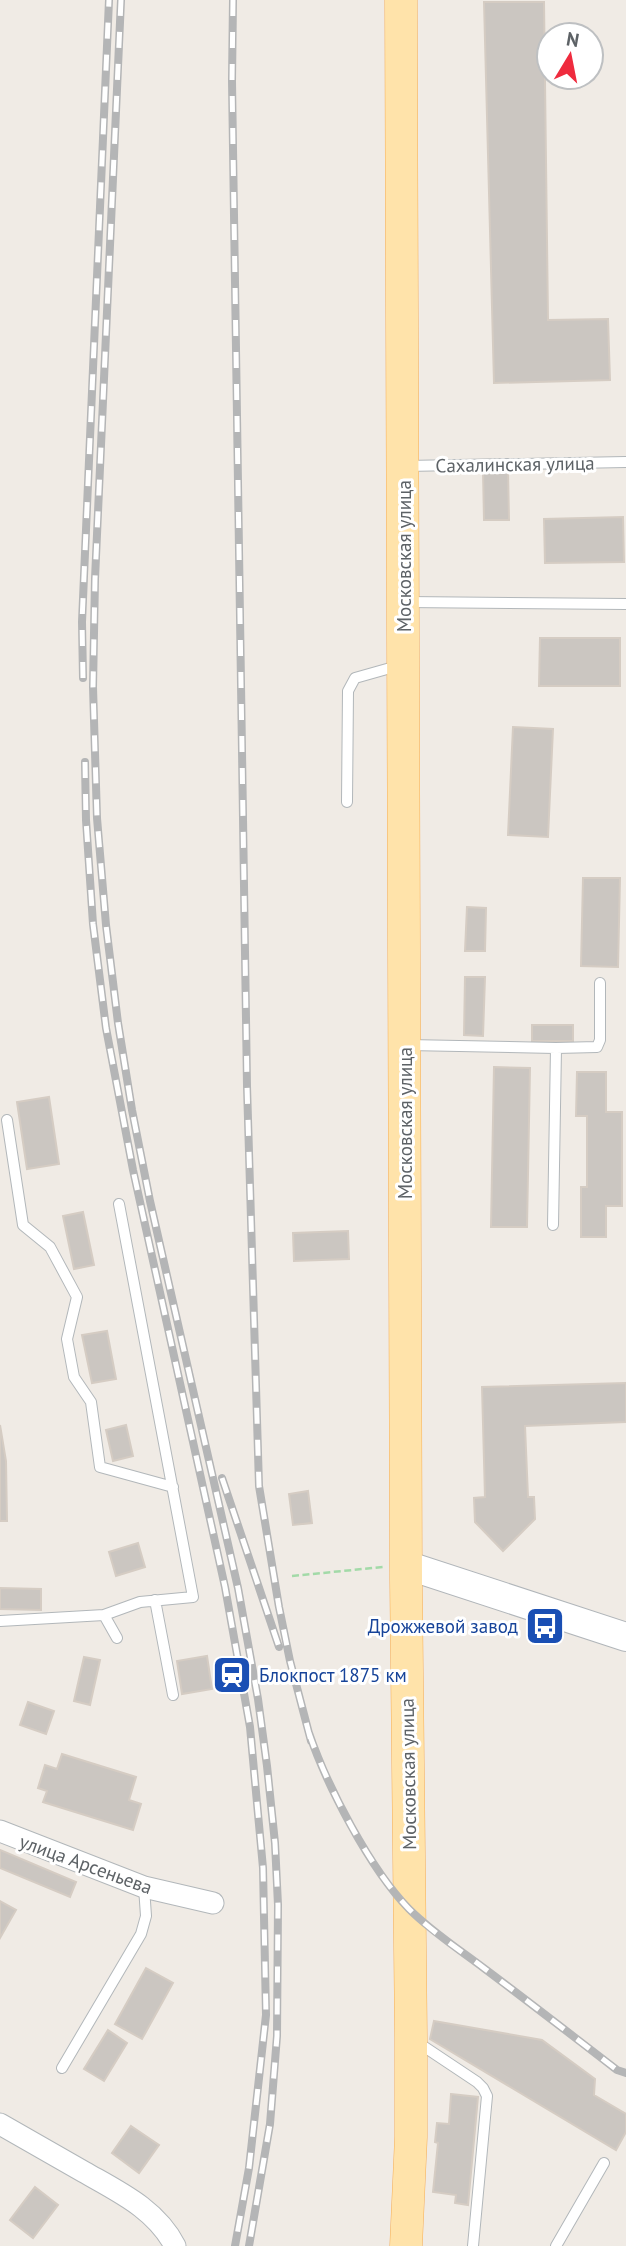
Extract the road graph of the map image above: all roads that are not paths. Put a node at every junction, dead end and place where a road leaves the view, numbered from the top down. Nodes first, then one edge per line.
1 (401, 0) edge
2 (626, 462) edge
3 (403, 466) junction
4 (404, 602) junction
5 (626, 604) edge
6 (404, 664) junction
7 (347, 802) dead end
8 (600, 983) dead end
9 (405, 1045) junction
10 (556, 1048) junction
11 (7, 1120) dead end
12 (119, 1204) dead end
13 (553, 1225) dead end
14 (173, 1487) junction
15 (406, 1565) junction
16 (155, 1601) junction
17 (104, 1615) junction
18 (0, 1621) edge
19 (626, 1637) edge
20 (117, 1638) dead end
21 (173, 1695) dead end
22 (0, 1832) edge
23 (144, 1887) junction
24 (213, 1903) dead end
25 (411, 2038) junction
26 (62, 2068) dead end
27 (0, 2124) edge
28 (604, 2163) dead end
29 (175, 2246) edge
30 (406, 2246) edge
31 (473, 2246) edge
32 (556, 2246) edge

1 - 3 main road, Московская улица
2 - 3 lane, Сахалинская улица
3 - 4 main road, Московская улица
4 - 5 lane
4 - 6 main road, Московская улица
6 - 7 lane
6 - 9 main road, Московская улица
8 - 10 lane
9 - 10 lane
9 - 15 main road, Московская улица
10 - 13 lane
11 - 14 lane
12 - 14 lane
14 - 16 lane
15 - 19 main road
15 - 25 main road, Московская улица
16 - 17 lane
16 - 21 lane
17 - 18 lane
17 - 20 lane
22 - 23 street, улица Арсеньева
23 - 24 street, улица Арсеньева
23 - 26 lane
25 - 30 main road, Московская улица
25 - 31 lane
27 - 29 street
28 - 32 lane

